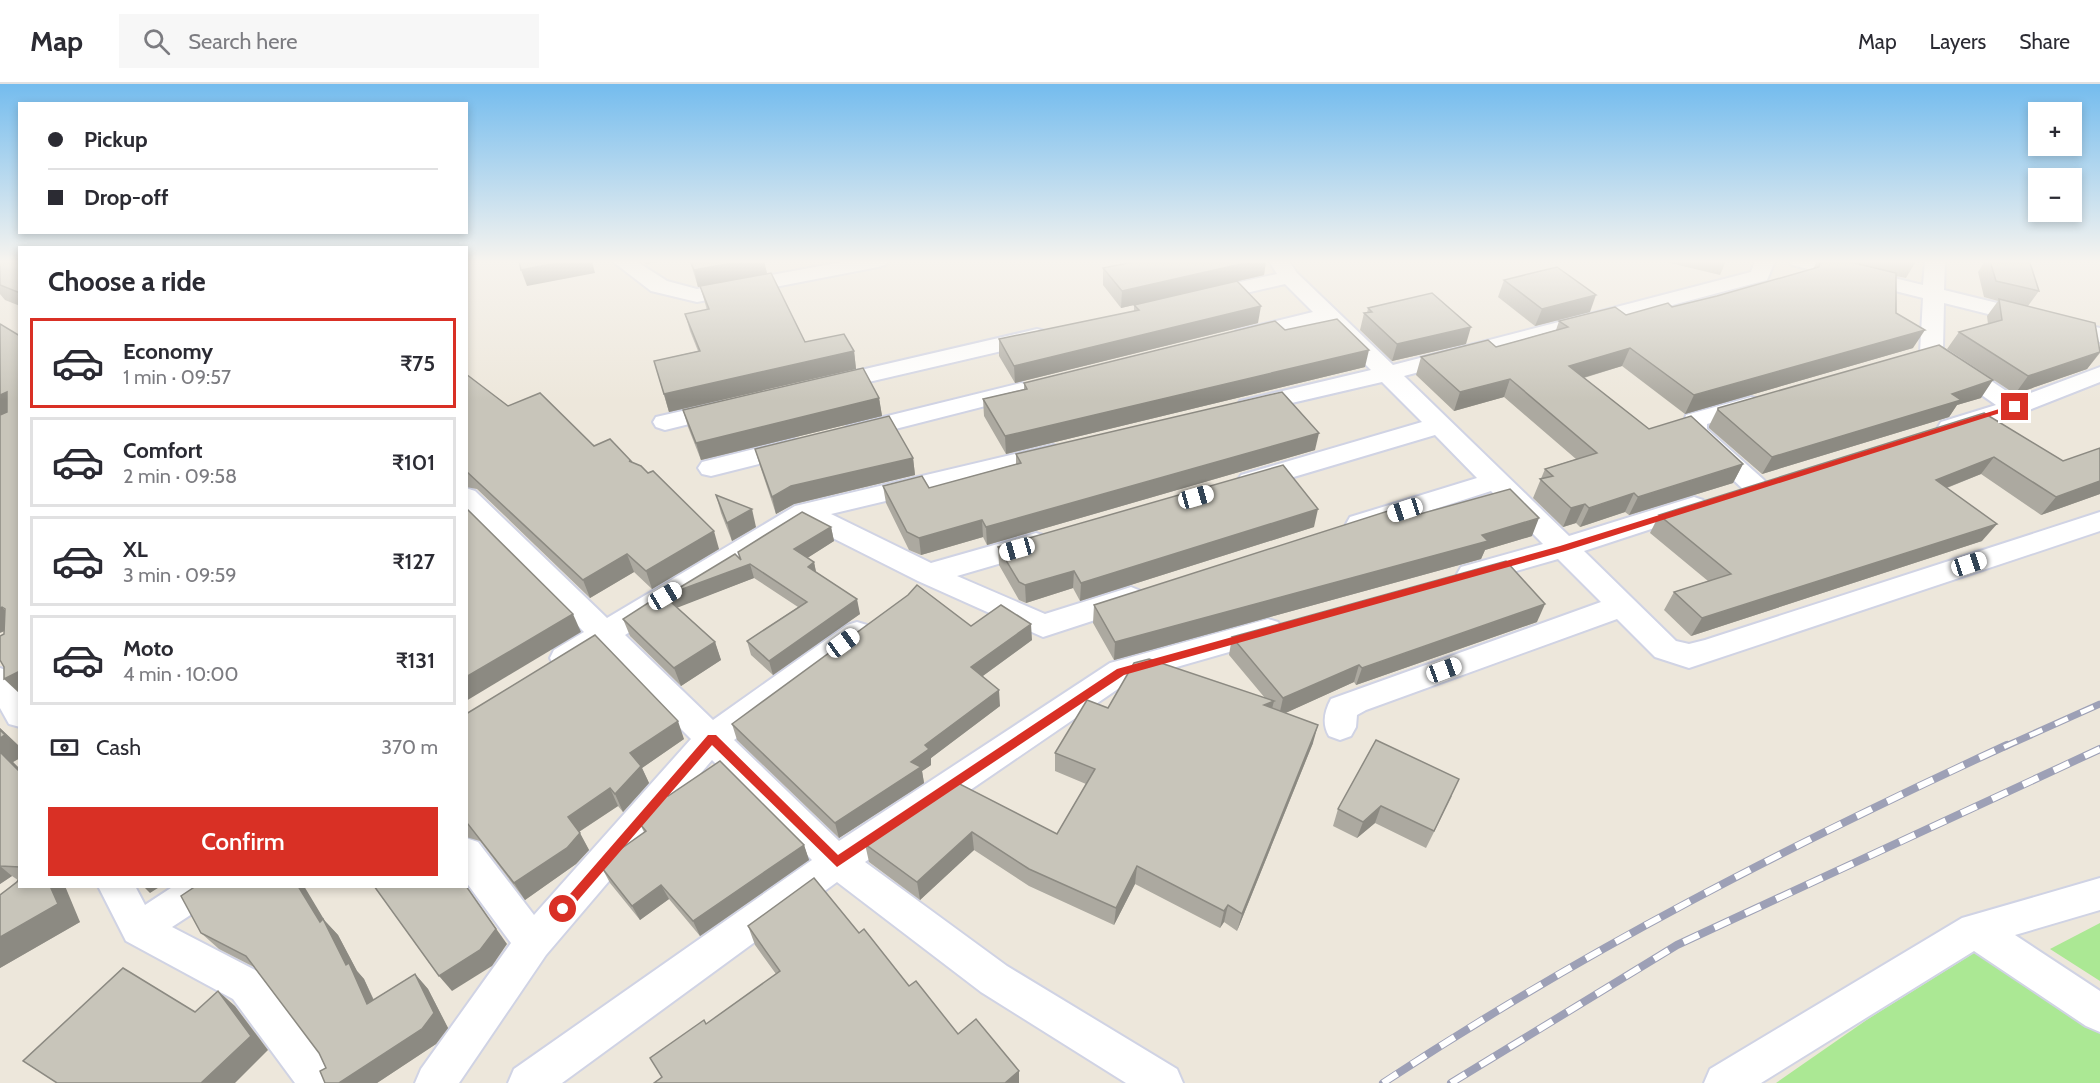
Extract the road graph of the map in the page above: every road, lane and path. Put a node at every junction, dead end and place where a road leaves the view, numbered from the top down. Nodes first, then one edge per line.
1 (1323, 308) edge
2 (1639, 308) edge
3 (1930, 308) edge
4 (1992, 308) edge
5 (1329, 315) junction
6 (1060, 330) edge
7 (2100, 336) edge
8 (1226, 340) edge
9 (1389, 373) junction
10 (2100, 374) edge
11 (1042, 385) edge
12 (809, 389) edge
13 (1773, 398) edge
14 (743, 404) edge
15 (2015, 407) junction
16 (1227, 411) edge
17 (665, 422) dead end
18 (1441, 425) junction
19 (1924, 435) edge
20 (1077, 447) edge
21 (711, 468) dead end
22 (1495, 481) junction
23 (1224, 488) edge
24 (468, 499) edge
25 (804, 512) junction
26 (2100, 521) edge
27 (1337, 532) edge
28 (1065, 535) edge
29 (1562, 548) junction
30 (928, 574) junction
31 (1438, 583) edge
32 (1156, 590) edge
33 (1621, 606) junction
34 (881, 616) edge
35 (1302, 621) edge
36 (606, 632) junction
37 (546, 670) edge
38 (0, 680) edge
39 (18, 712) edge
40 (1340, 727) dead end
41 (712, 738) junction
42 (468, 856) edge
43 (837, 862) junction
44 (117, 888) edge
45 (202, 888) edge
46 (2100, 894) edge
47 (139, 929) junction
48 (1975, 930) junction
49 (533, 943) junction
50 (2100, 1013) edge
51 (320, 1083) edge
52 (435, 1083) edge
53 (528, 1083) edge
54 (1163, 1083) edge
55 (1724, 1083) edge

1 - 5 street
2 - 9 street
3 - 15 street
4 - 7 street
5 - 8 street
5 - 9 street
6 - 12 street
9 - 16 street
9 - 18 street
10 - 15 street
11 - 21 street
13 - 29 street
14 - 17 street
15 - 19 street
18 - 22 street
18 - 23 street
20 - 25 street
22 - 27 street
22 - 29 street
24 - 36 street
25 - 30 street
25 - 36 street
26 - 33 street
28 - 30 street
29 - 31 street
29 - 33 street
30 - 32 street
33 - 40 street
34 - 41 street
35 - 43 street
36 - 37 street
36 - 41 street
38 - 39 street
41 - 43 street
41 - 49 street
42 - 49 street
43 - 53 street
43 - 54 street
44 - 47 street
45 - 47 street
46 - 48 street
47 - 51 street
48 - 50 street
48 - 55 street
49 - 52 street

